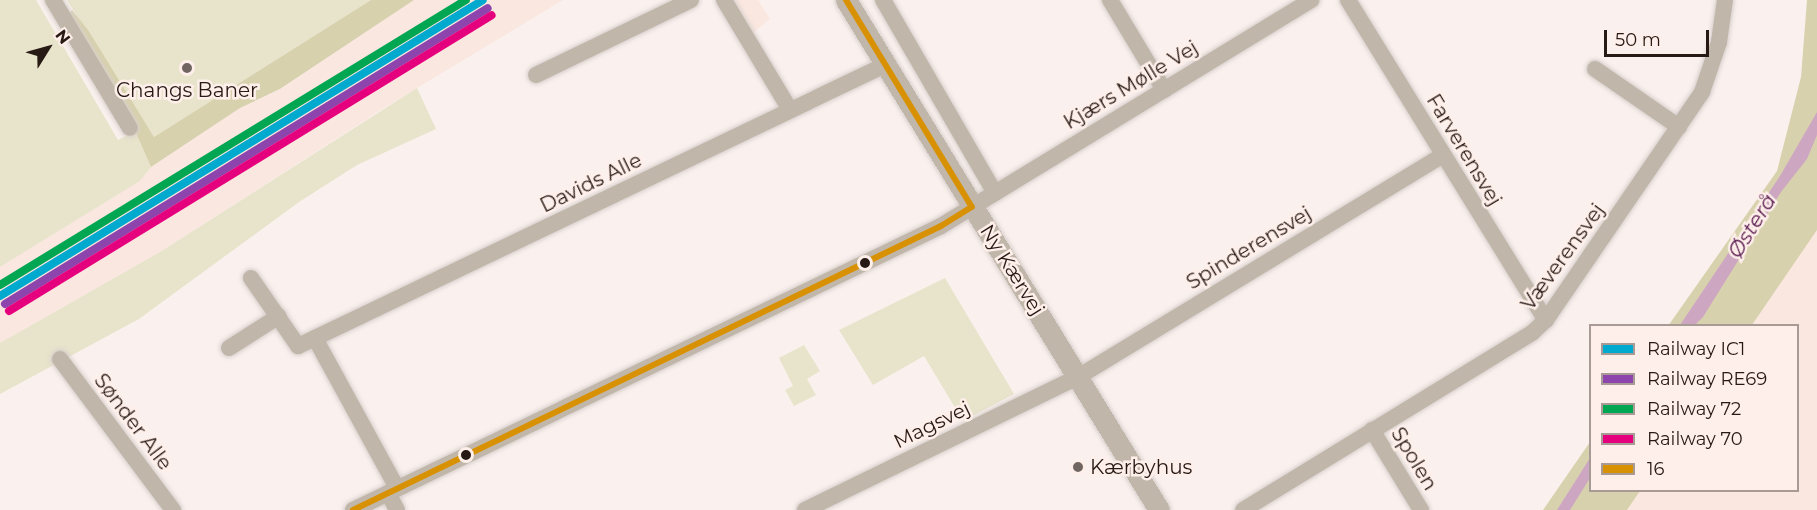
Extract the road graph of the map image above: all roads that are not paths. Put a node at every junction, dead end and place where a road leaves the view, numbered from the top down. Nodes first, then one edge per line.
1 (53, 0) edge
2 (691, 0) edge
3 (724, 0) edge
4 (846, 0) edge
5 (883, 0) edge
6 (1110, 0) edge
7 (1311, 0) edge
8 (1348, 0) edge
9 (1725, 0) edge
10 (885, 65) junction
11 (1595, 69) dead end
12 (537, 75) dead end
13 (1164, 90) junction
14 (790, 110) junction
15 (1679, 127) junction
16 (130, 128) dead end
17 (1443, 155) junction
18 (995, 193) junction
19 (972, 207) junction
20 (251, 278) dead end
21 (279, 316) junction
22 (1545, 320) junction
23 (315, 338) junction
24 (229, 348) dead end
25 (60, 359) dead end
26 (1078, 377) junction
27 (1372, 430) junction
28 (392, 491) junction
29 (173, 510) edge
30 (353, 510) edge
31 (397, 510) edge
32 (805, 510) edge
33 (1159, 510) edge
34 (1243, 510) edge
35 (1420, 510) edge

1 - 16 street
2 - 12 street
3 - 14 street
4 - 10 street, Ny Kærvej
5 - 18 street, Ny Kærvej
6 - 13 street
7 - 13 street, Kjærs Mølle Vej
8 - 17 street, Farverensvej
9 - 15 street, Væverensvej
10 - 14 street, Davids Alle
10 - 19 street, Ny Kærvej
11 - 15 street
13 - 18 street, Kjærs Mølle Vej
14 - 23 street, Davids Alle
15 - 22 street, Væverensvej
17 - 22 street, Farverensvej
17 - 26 street, Spinderensvej
18 - 19 street, Kjærs Mølle Vej
19 - 26 street, Ny Kærvej
19 - 28 street, Kjærs Mølle Vej
20 - 21 street, Davids Alle
21 - 23 street, Davids Alle
21 - 24 street
22 - 27 street, Væverensvej
23 - 28 street
25 - 29 street, Sønder Alle
26 - 32 street, Magsvej
26 - 33 street, Ny Kærvej
27 - 34 street, Væverensvej
27 - 35 street, Spolen
28 - 30 street, Kjærs Mølle Vej
28 - 31 street

